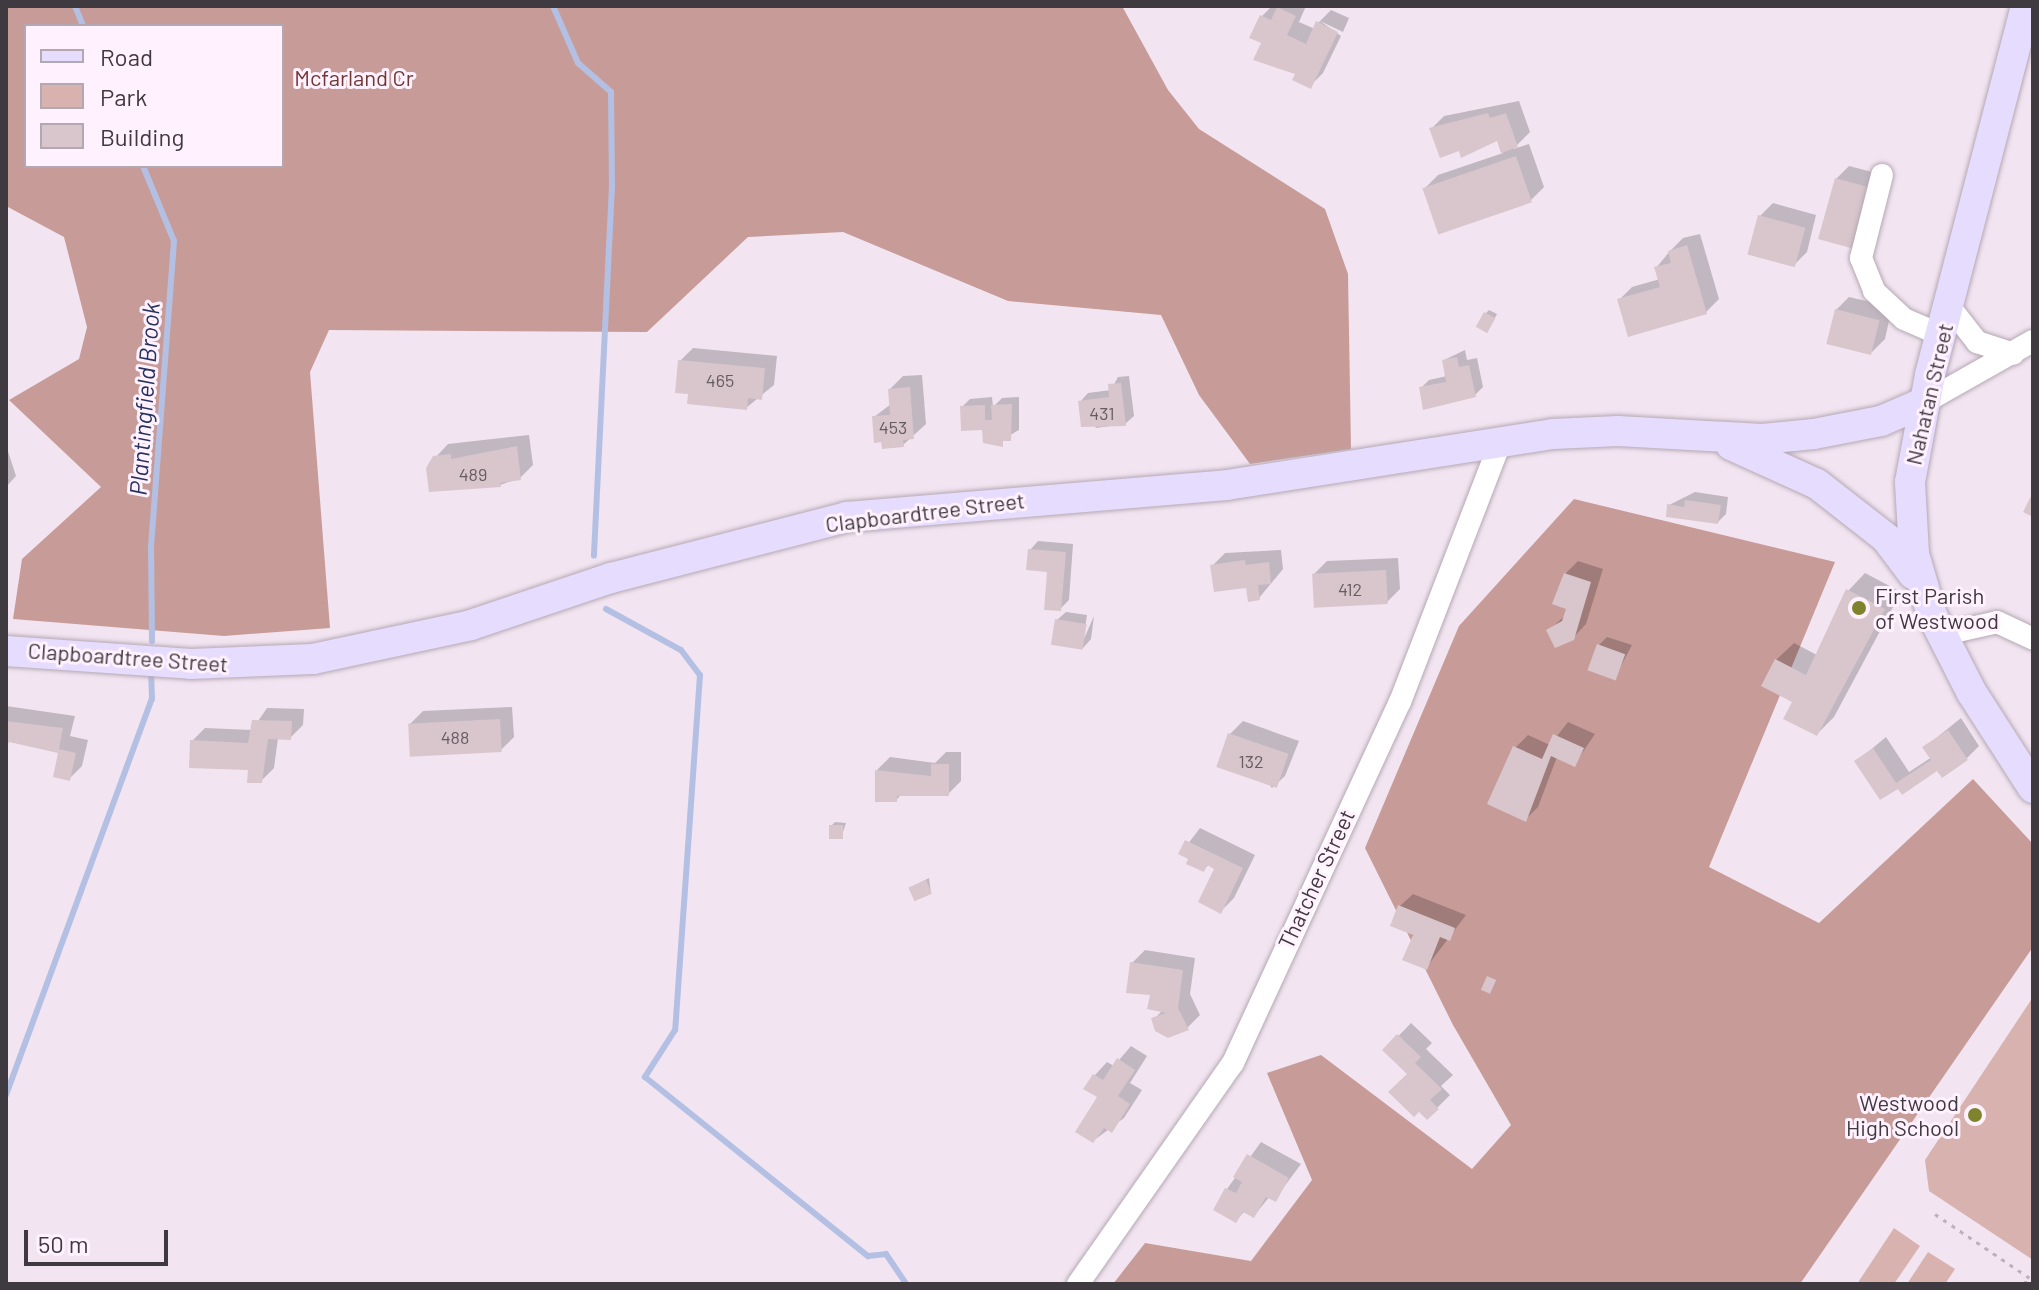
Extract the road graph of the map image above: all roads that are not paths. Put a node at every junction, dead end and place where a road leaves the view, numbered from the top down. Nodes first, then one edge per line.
1 (2026, 6) edge
2 (1882, 175) dead end
3 (1945, 320) junction
4 (2033, 341) edge
5 (2013, 354) junction
6 (1925, 402) junction
7 (1713, 437) junction
8 (1499, 445) junction
9 (1923, 590) junction
10 (1940, 635) junction
11 (2033, 639) edge
12 (6, 651) edge
13 (2033, 788) edge
14 (1078, 1284) edge

1 - 3 main road, Nahatan Street
2 - 3 street
3 - 5 street, Nahatan Street
3 - 6 main road, Nahatan Street
4 - 5 street, Clapboardtree Street
5 - 6 street, Clapboardtree Street
6 - 7 main road, Clapboardtree Street
6 - 9 main road, Nahatan Street
7 - 8 main road, Clapboardtree Street
7 - 9 main road, Clapboardtree Street
8 - 12 main road, Clapboardtree Street
8 - 14 street, Thatcher Street
9 - 10 main road, Nahatan Street
10 - 11 street
10 - 13 main road, Nahatan Street

